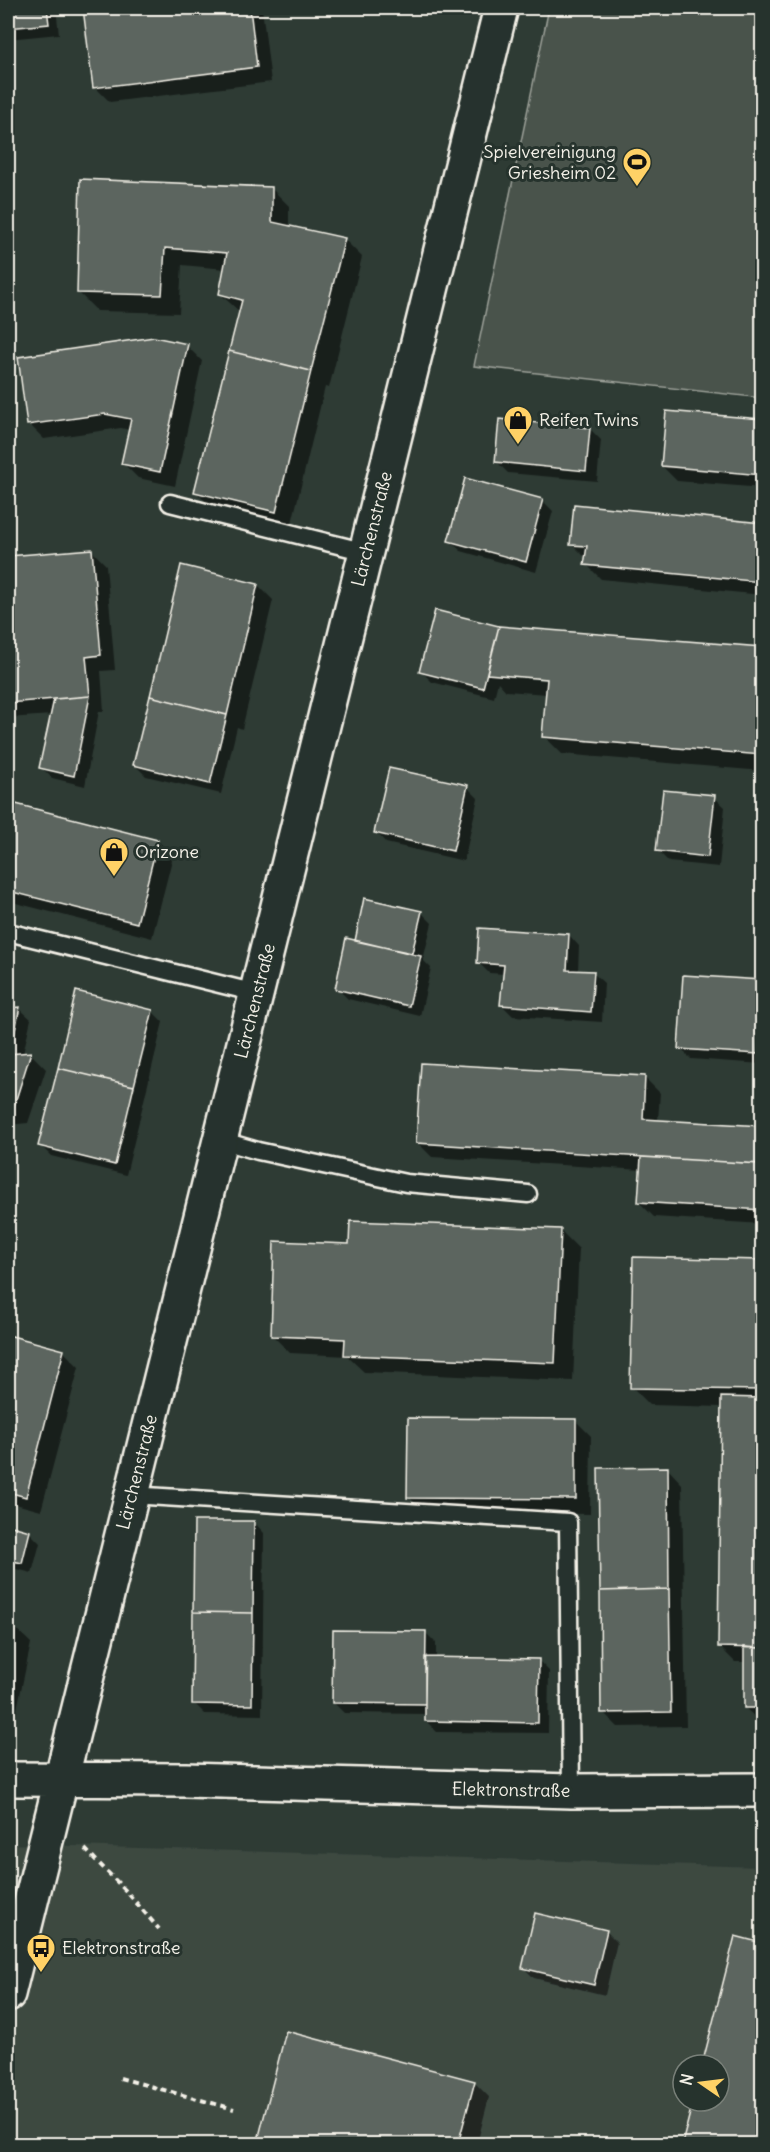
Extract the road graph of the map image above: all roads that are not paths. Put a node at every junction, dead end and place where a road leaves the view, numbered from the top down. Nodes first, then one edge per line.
1 (500, 8) edge
2 (170, 503) dead end
3 (366, 552) junction
4 (8, 932) edge
5 (256, 993) junction
6 (220, 1140) junction
7 (528, 1194) dead end
8 (131, 1495) junction
9 (8, 1779) edge
10 (61, 1779) junction
11 (762, 1790) edge
12 (571, 1791) junction
13 (8, 1994) edge

1 - 3 street, Lärchenstraße
2 - 3 lane
3 - 5 street, Lärchenstraße
4 - 5 lane
5 - 6 street, Lärchenstraße
6 - 7 lane
6 - 8 street, Lärchenstraße
8 - 10 street, Lärchenstraße
8 - 12 lane
9 - 10 street, Elektronstraße
10 - 12 street, Elektronstraße
10 - 13 street, Lärchenstraße
11 - 12 street, Elektronstraße

